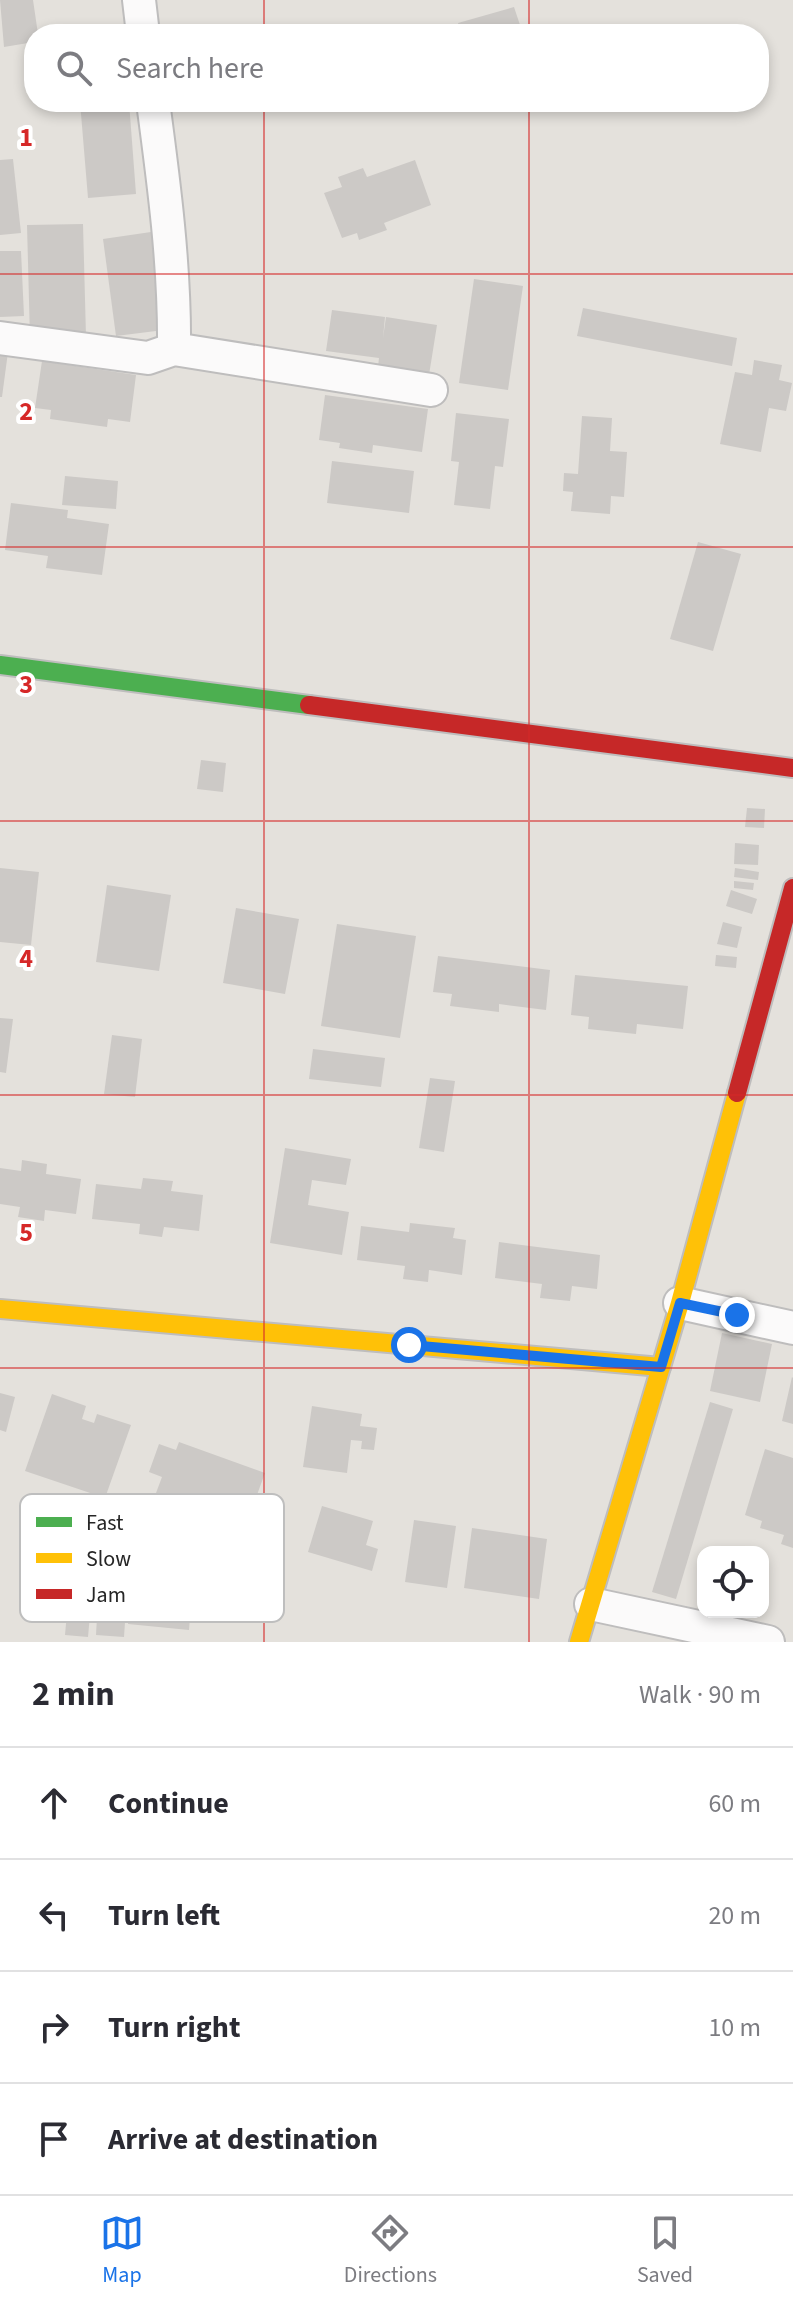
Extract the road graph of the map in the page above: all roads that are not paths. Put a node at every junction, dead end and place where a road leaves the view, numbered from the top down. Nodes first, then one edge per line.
1 (139, 0) edge
2 (142, 24) edge
3 (154, 112) edge
4 (0, 338) edge
5 (174, 349) junction
6 (431, 390) dead end
7 (0, 665) edge
8 (793, 768) edge
9 (793, 888) edge
10 (680, 1303) junction
11 (0, 1309) edge
12 (793, 1328) edge
13 (661, 1367) junction
14 (591, 1604) junction
15 (579, 1642) edge
16 (768, 1642) edge

1 - 2 street
3 - 5 street
4 - 5 street
5 - 6 street
7 - 8 street
9 - 10 street
10 - 12 street
10 - 13 street
11 - 13 street
13 - 14 street
14 - 15 street
14 - 16 street

